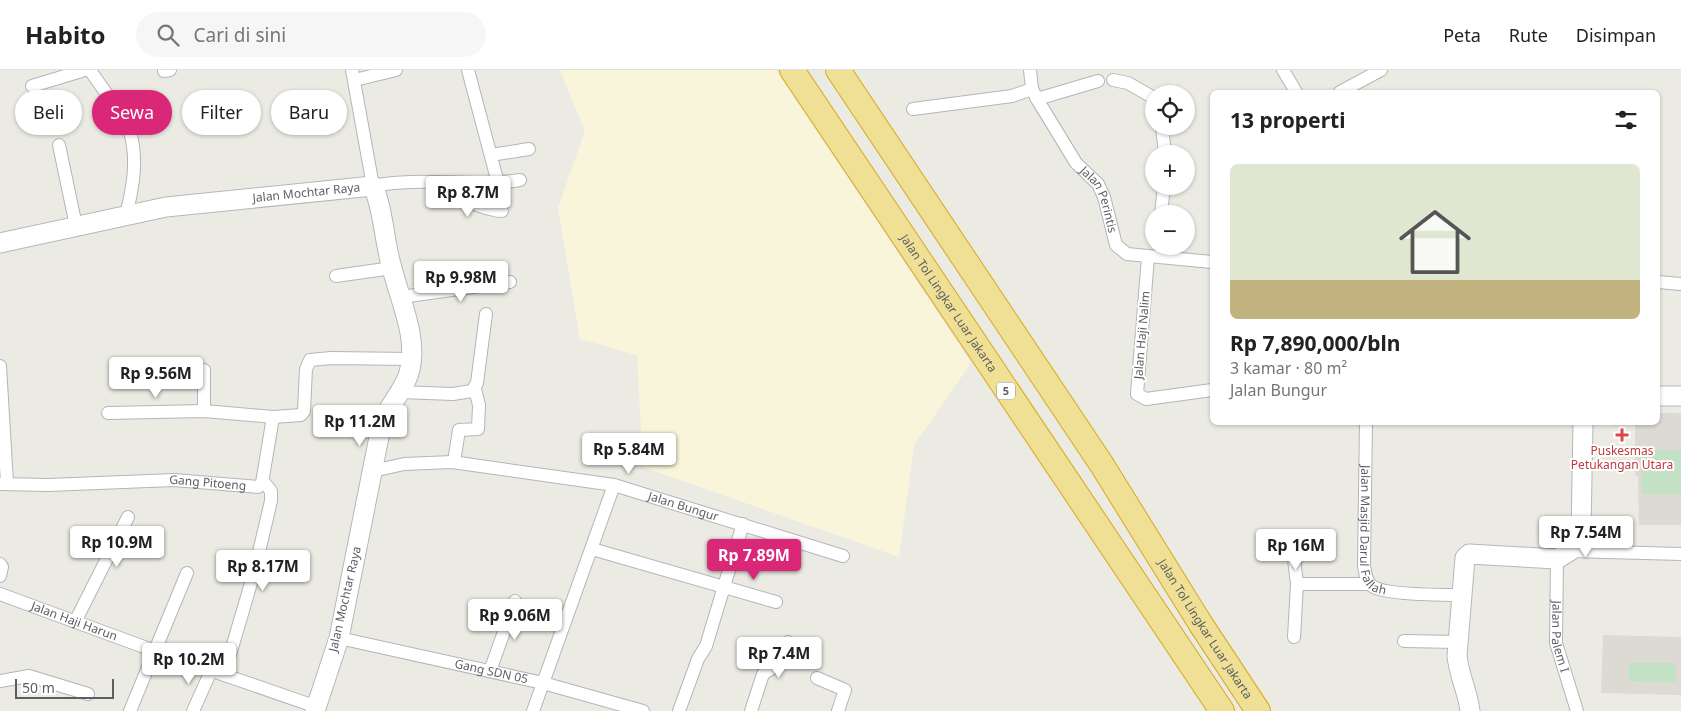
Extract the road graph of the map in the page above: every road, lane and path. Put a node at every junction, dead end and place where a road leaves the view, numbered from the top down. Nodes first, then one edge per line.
1 (85, 70) edge
2 (90, 70) edge
3 (396, 70) edge
4 (468, 70) edge
5 (792, 70) edge
6 (838, 70) edge
7 (1030, 70) edge
8 (1283, 70) edge
9 (1380, 70) edge
10 (354, 75) edge
11 (1113, 80) dead end
12 (1098, 81) dead end
13 (32, 86) dead end
14 (1295, 90) edge
15 (1344, 90) edge
16 (1145, 93) edge
17 (1035, 94) junction
18 (913, 109) dead end
19 (59, 144) dead end
20 (529, 149) dead end
21 (491, 155) junction
22 (520, 180) dead end
23 (464, 183) junction
24 (498, 184) junction
25 (372, 186) junction
26 (502, 211) dead end
27 (126, 215) junction
28 (76, 226) junction
29 (0, 242) edge
30 (1145, 254) edge
31 (1153, 255) edge
32 (1160, 255) edge
33 (1210, 262) edge
34 (392, 268) junction
35 (336, 276) dead end
36 (510, 282) dead end
37 (1660, 282) edge
38 (1681, 284) edge
39 (401, 297) junction
40 (486, 314) dead end
41 (411, 359) junction
42 (0, 366) edge
43 (204, 370) dead end
44 (475, 389) junction
45 (1210, 390) edge
46 (403, 392) junction
47 (1660, 396) edge
48 (1681, 396) edge
49 (204, 411) junction
50 (108, 413) dead end
51 (273, 417) junction
52 (1366, 425) edge
53 (1583, 425) edge
54 (454, 462) junction
55 (373, 471) junction
56 (262, 481) junction
57 (4, 483) edge
58 (614, 485) junction
59 (128, 517) dead end
60 (743, 524) junction
61 (1292, 543) dead end
62 (592, 549) junction
63 (1681, 554) edge
64 (1563, 555) junction
65 (843, 556) dead end
66 (0, 564) edge
67 (187, 574) dead end
68 (0, 576) edge
69 (1297, 584) junction
70 (1370, 584) junction
71 (725, 586) junction
72 (0, 594) edge
73 (1461, 595) junction
74 (515, 601) dead end
75 (776, 602) dead end
76 (75, 622) junction
77 (1294, 637) dead end
78 (339, 638) junction
79 (1404, 641) dead end
80 (788, 642) dead end
81 (1458, 642) junction
82 (154, 651) junction
83 (211, 671) junction
84 (490, 671) junction
85 (224, 675) junction
86 (816, 678) dead end
87 (0, 681) edge
88 (544, 683) junction
89 (88, 694) dead end
90 (316, 709) edge
91 (130, 711) edge
92 (193, 711) edge
93 (532, 711) edge
94 (643, 711) edge
95 (679, 711) edge
96 (751, 711) edge
97 (838, 711) edge
98 (1222, 711) edge
99 (1258, 711) edge
100 (1470, 711) edge
101 (1576, 711) edge

1 - 13 street
2 - 27 street
3 - 10 street
4 - 21 street
5 - 98 highway, Jalan Tol Lingkar Luar Jakarta / 5
6 - 99 highway, Jalan Tol Lingkar Luar Jakarta
7 - 17 street, Jalan Perintis
8 - 14 street
9 - 15 street
10 - 25 street
11 - 16 street
12 - 17 street
17 - 18 street
17 - 30 street, Jalan Perintis
19 - 28 street
20 - 21 street
21 - 24 street
22 - 24 street
23 - 24 street
23 - 25 street
23 - 26 street
25 - 27 street, Jalan Mochtar Raya
25 - 34 street, Jalan Mochtar Raya
27 - 28 street, Jalan Mochtar Raya
28 - 29 street, Jalan Mochtar Raya
31 - 45 street, Jalan Haji Nalim
32 - 33 street, Jalan Perintis
34 - 35 street
34 - 39 street, Jalan Mochtar Raya
36 - 39 street
37 - 38 street
39 - 41 street, Jalan Mochtar Raya
40 - 44 street
41 - 46 street, Jalan Mochtar Raya
41 - 51 street
42 - 57 street
43 - 49 street
44 - 46 street
44 - 54 street
46 - 55 street, Jalan Mochtar Raya
47 - 48 street
49 - 50 street
49 - 51 street
51 - 56 street, Gang Pitoeng
52 - 70 street, Jalan Masjid Darul Fallah
53 - 64 street
54 - 55 street, Jalan Bungur
54 - 58 street, Jalan Bungur
55 - 78 street, Jalan Mochtar Raya
56 - 57 street, Gang Pitoeng
56 - 85 street
58 - 60 street, Jalan Bungur
58 - 62 street
59 - 76 street
60 - 65 street, Jalan Bungur
60 - 71 street
61 - 69 street
62 - 71 street
62 - 88 street
63 - 64 street
64 - 73 street
64 - 101 street, Jalan Palem I
66 - 68 street
67 - 82 street
69 - 70 street
69 - 77 street
70 - 73 street, Jalan Masjid Darul Fallah
71 - 75 street
71 - 95 street
72 - 76 street, Jalan Haji Harun
73 - 81 street
74 - 84 street
76 - 82 street, Jalan Haji Harun
78 - 84 street, Gang SDN 05
78 - 90 street, Jalan Mochtar Raya
79 - 81 street
80 - 96 street
81 - 100 street
82 - 83 street, Jalan Haji Harun
82 - 91 street
83 - 85 street, Jalan Haji Harun
83 - 92 street
84 - 88 street, Gang SDN 05
85 - 90 street, Jalan Haji Harun
86 - 97 street
87 - 89 street
88 - 93 street
88 - 94 street, Gang SDN 05

